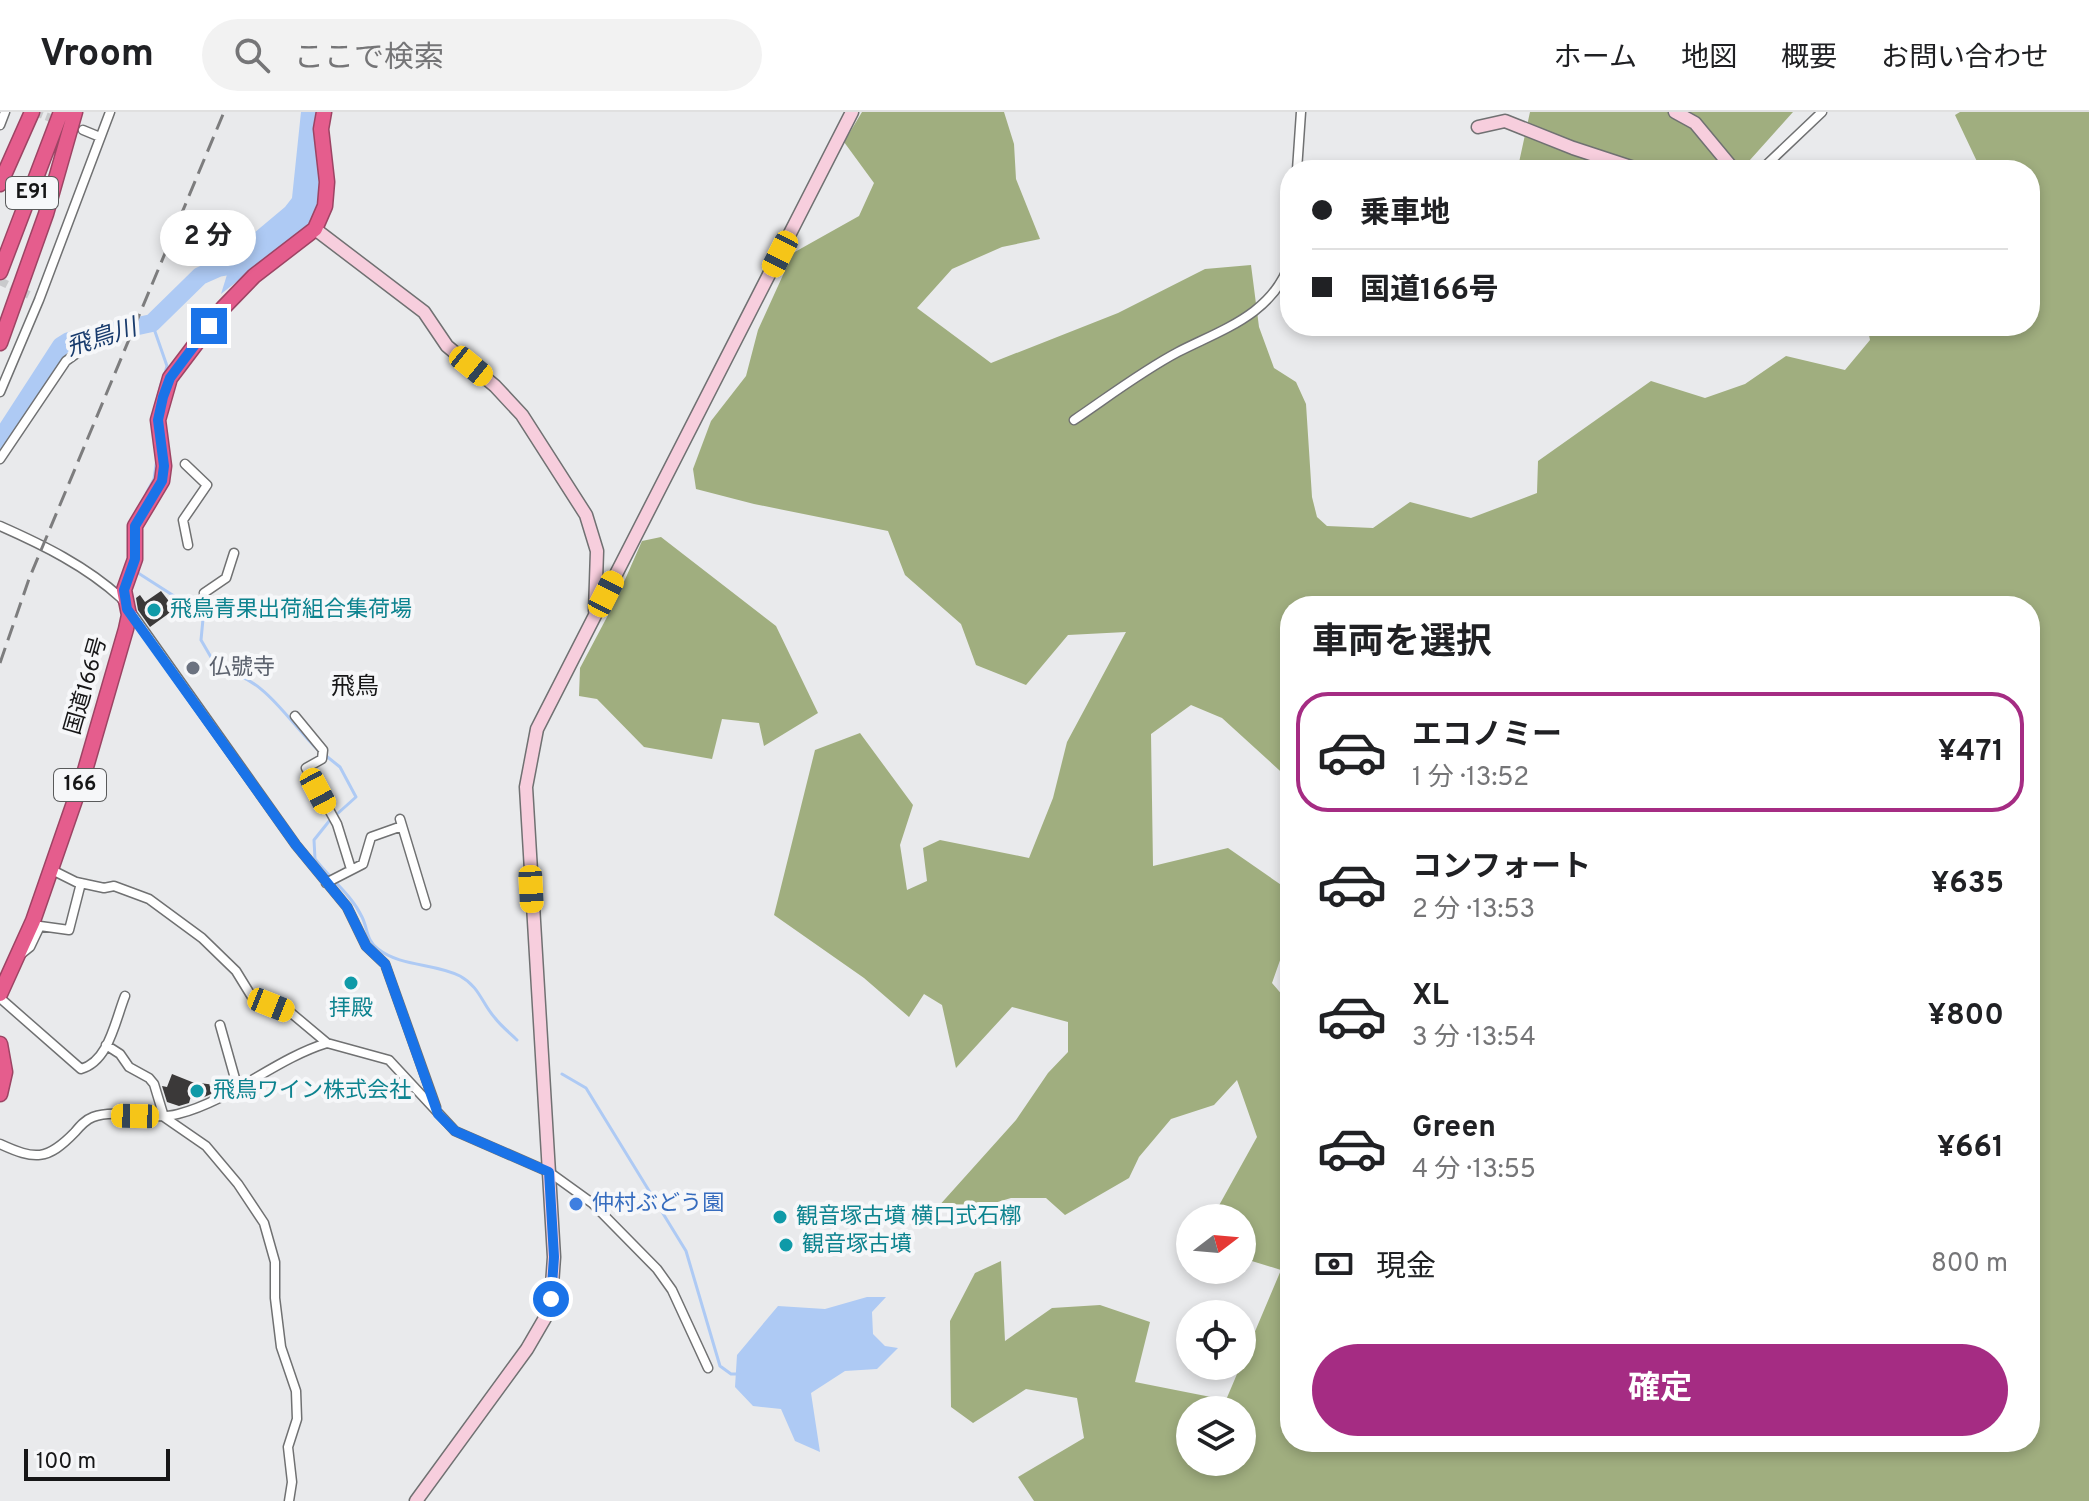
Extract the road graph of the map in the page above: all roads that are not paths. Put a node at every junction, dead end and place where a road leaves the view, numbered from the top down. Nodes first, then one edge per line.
1 (5, 112) edge
2 (32, 112) edge
3 (58, 112) edge
4 (75, 112) edge
5 (110, 112) edge
6 (324, 112) edge
7 (852, 112) edge
8 (1301, 112) edge
9 (1675, 112) edge
10 (1822, 112) edge
11 (0, 125) edge
12 (1478, 127) dead end
13 (83, 130) dead end
14 (100, 137) junction
15 (1298, 160) edge
16 (1610, 160) edge
17 (1726, 160) edge
18 (1772, 160) edge
19 (0, 184) edge
20 (315, 229) junction
21 (0, 259) edge
22 (0, 272) edge
23 (1280, 284) edge
24 (29, 295) tunnel mouth
25 (39, 300) junction
26 (0, 343) edge
27 (80, 351) dead end
28 (0, 392) edge
29 (1074, 420) dead end
30 (0, 459) edge
31 (185, 464) dead end
32 (0, 526) edge
33 (188, 545) dead end
34 (234, 553) dead end
35 (204, 593) dead end
36 (127, 609) junction
37 (595, 616) junction
38 (295, 716) dead end
39 (50, 869) junction
40 (351, 869) junction
41 (330, 880) junction
42 (81, 883) junction
43 (426, 905) dead end
44 (18, 955) junction
45 (0, 996) edge
46 (125, 996) dead end
47 (220, 1025) dead end
48 (327, 1043) junction
49 (0, 1044) edge
50 (106, 1045) junction
51 (238, 1089) junction
52 (0, 1094) edge
53 (438, 1114) junction
54 (164, 1117) junction
55 (0, 1144) edge
56 (549, 1172) junction
57 (708, 1368) dead end
58 (289, 1501) edge
59 (416, 1501) edge

1 - 11 street
2 - 19 highway
3 - 21 highway, E91
3 - 22 highway, E91
4 - 26 highway
5 - 14 street
6 - 20 highway
7 - 37 street
8 - 15 street
9 - 17 street
10 - 18 street
12 - 16 street
13 - 14 street
14 - 25 street
20 - 36 highway, 国道166号 / 166
20 - 37 street
23 - 29 street
24 - 25 street
25 - 28 street
27 - 30 street
31 - 33 street
32 - 36 street
34 - 35 street
36 - 39 highway, 国道166号 / 166
36 - 41 street
37 - 56 street
38 - 40 street
39 - 42 street
39 - 44 highway, 国道166号 / 166
40 - 41 street
40 - 43 street
41 - 53 street
42 - 44 street
42 - 48 street
44 - 45 highway, 国道166号 / 166
45 - 50 street
46 - 50 street
47 - 51 street
48 - 51 street
48 - 53 street
49 - 52 highway
50 - 54 street
51 - 54 street
53 - 56 street
54 - 55 street
54 - 58 street
56 - 57 street
56 - 59 street

